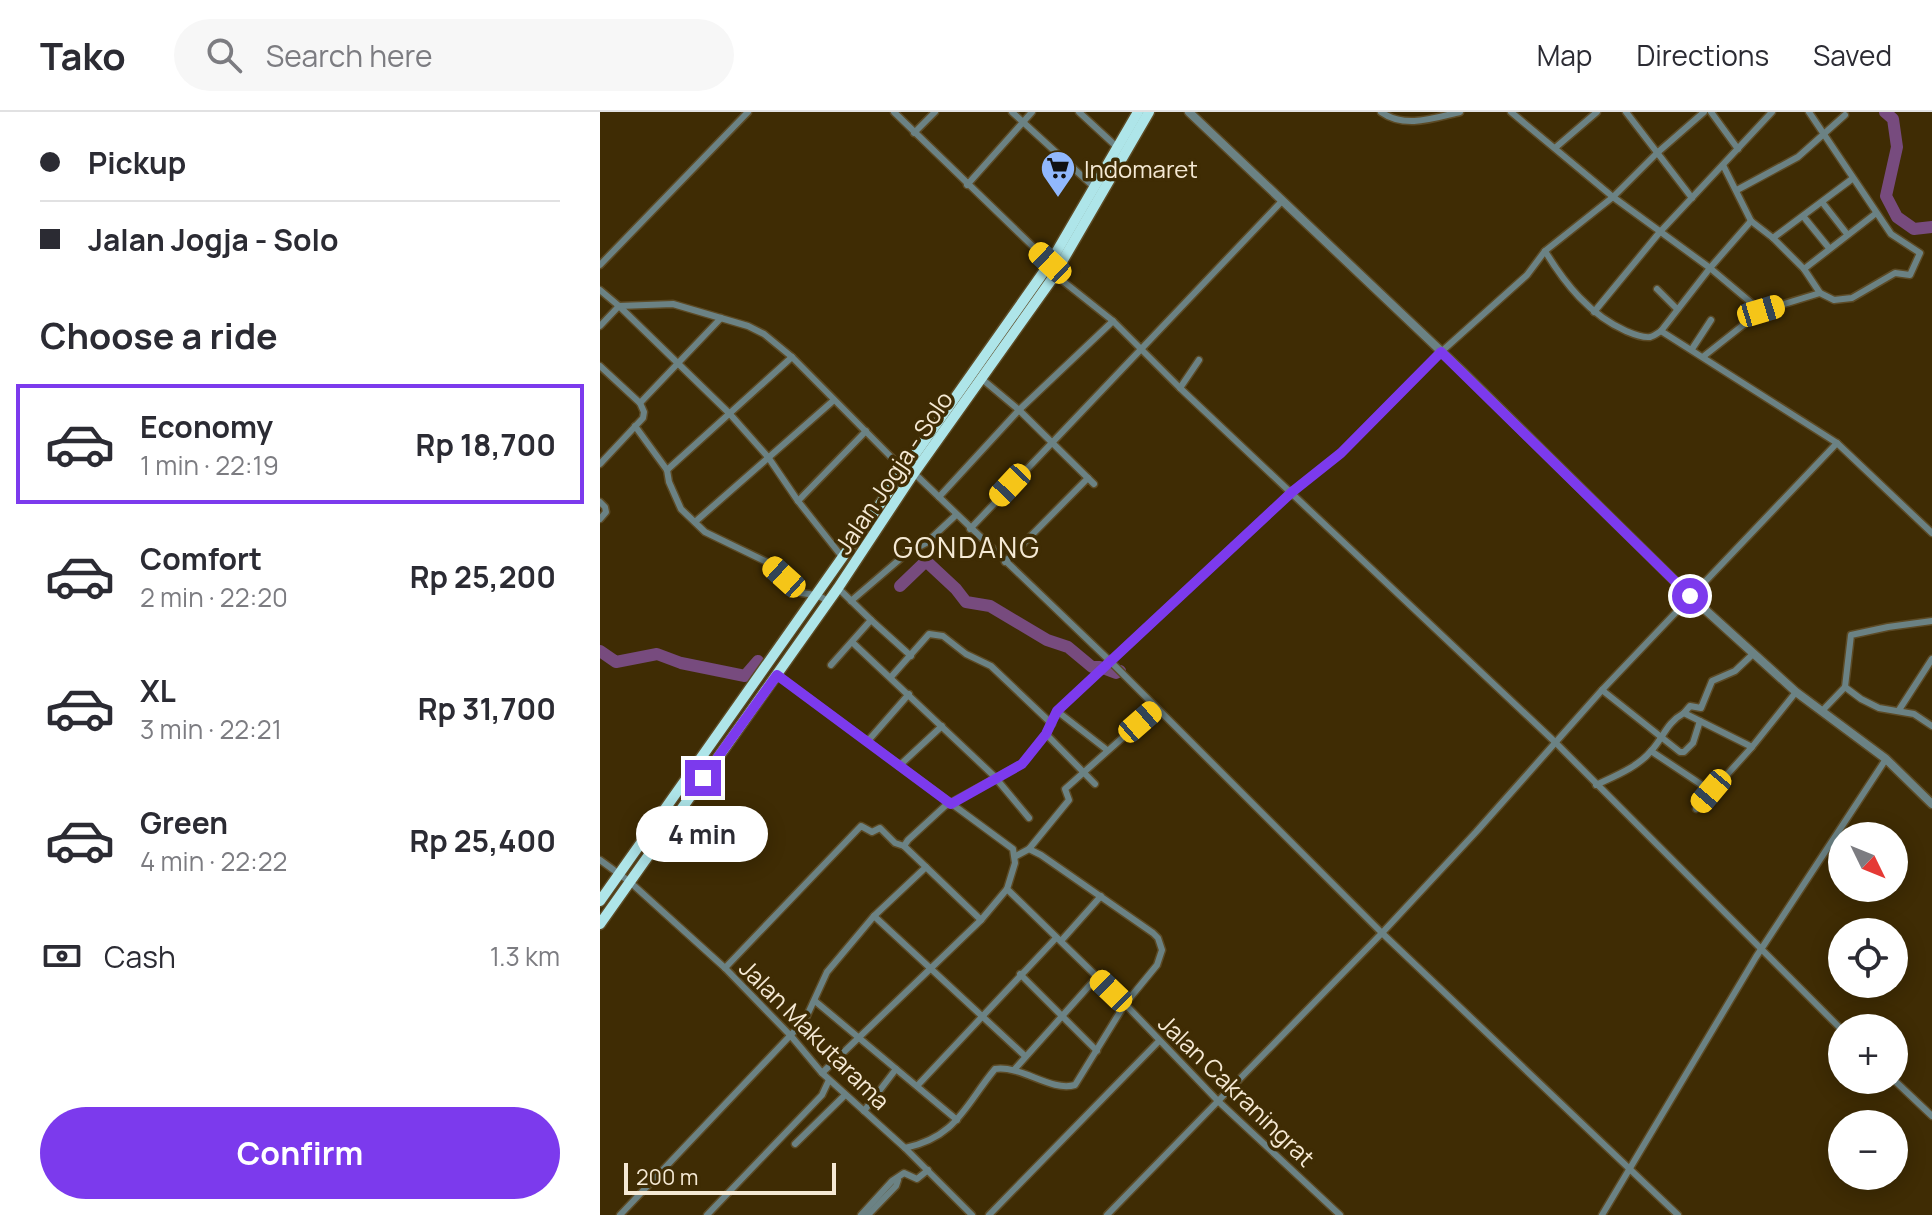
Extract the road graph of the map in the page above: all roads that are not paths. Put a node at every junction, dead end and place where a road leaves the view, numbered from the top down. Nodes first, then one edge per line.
1 (748, 112) edge
2 (894, 112) edge
3 (935, 112) edge
4 (1012, 112) edge
5 (1032, 112) edge
6 (1079, 112) edge
7 (1138, 112) edge
8 (1149, 112) edge
9 (1189, 112) edge
10 (1381, 112) edge
11 (1460, 112) edge
12 (1597, 112) edge
13 (1626, 112) edge
14 (1704, 112) edge
15 (1711, 112) edge
16 (1772, 112) edge
17 (1809, 112) edge
18 (1516, 114) edge
19 (1845, 115) dead end
20 (1023, 122) junction
21 (914, 133) junction
22 (1823, 135) junction
23 (1118, 148) junction
24 (1555, 148) junction
25 (1738, 149) junction
26 (1657, 153) junction
27 (1723, 165) junction
28 (1852, 179) junction
29 (967, 185) junction
30 (1094, 187) junction
31 (1737, 190) junction
32 (1613, 197) junction
33 (1692, 198) junction
34 (1282, 201) junction
35 (1822, 202) junction
36 (1875, 214) junction
37 (1803, 216) junction
38 (1751, 221) junction
39 (1659, 233) junction
40 (1847, 234) junction
41 (1773, 238) junction
42 (1829, 248) junction
43 (1545, 251) junction
44 (600, 265) edge
45 (1710, 268) junction
46 (1052, 269) junction
47 (1804, 269) junction
48 (1657, 289) dead end
49 (600, 290) edge
50 (1820, 293) junction
51 (619, 306) junction
52 (1677, 309) junction
53 (1761, 311) junction
54 (1594, 312) junction
55 (721, 318) junction
56 (1711, 320) dead end
57 (1113, 321) junction
58 (600, 326) edge
59 (1661, 331) junction
60 (1692, 349) junction
61 (1141, 350) junction
62 (1441, 352) junction
63 (1704, 356) junction
64 (792, 357) junction
65 (1199, 360) dead end
66 (679, 364) junction
67 (600, 366) edge
68 (982, 379) junction
69 (1180, 388) junction
70 (834, 400) junction
71 (640, 403) junction
72 (1019, 410) junction
73 (729, 413) junction
74 (635, 426) junction
75 (866, 431) junction
76 (1051, 442) junction
77 (1837, 443) junction
78 (768, 457) junction
79 (600, 464) edge
80 (667, 470) junction
81 (909, 472) junction
82 (1292, 492) junction
83 (939, 497) junction
84 (798, 501) junction
85 (600, 502) edge
86 (956, 515) junction
87 (600, 519) edge
88 (695, 522) junction
89 (970, 529) junction
90 (1932, 533) edge
91 (843, 558) junction
92 (1005, 562) junction
93 (838, 588) junction
94 (816, 595) junction
95 (1690, 596) junction
96 (829, 601) junction
97 (851, 601) junction
98 (871, 620) junction
99 (1932, 621) edge
100 (852, 642) junction
101 (1753, 654) junction
102 (911, 656) junction
103 (1932, 659) edge
104 (1110, 661) junction
105 (831, 665) dead end
106 (777, 675) junction
107 (891, 677) junction
108 (1845, 687) junction
109 (1602, 690) junction
110 (1796, 692) junction
111 (909, 694) junction
112 (1156, 708) junction
113 (1899, 710) junction
114 (1057, 711) junction
115 (1822, 711) junction
116 (1684, 713) junction
117 (1700, 721) junction
118 (1052, 724) junction
119 (942, 726) junction
120 (1932, 726) edge
121 (1046, 734) junction
122 (1659, 738) junction
123 (867, 742) junction
124 (1555, 742) junction
125 (1752, 747) junction
126 (1107, 750) junction
127 (1651, 751) junction
128 (1886, 759) junction
129 (899, 766) junction
130 (1084, 772) junction
131 (996, 779) junction
132 (1095, 784) dead end
133 (1596, 785) junction
134 (1711, 791) junction
135 (951, 804) junction
136 (1932, 804) edge
137 (1696, 809) dead end
138 (1029, 818) dead end
139 (904, 846) junction
140 (1029, 849) junction
141 (1016, 856) junction
142 (600, 860) edge
143 (926, 867) junction
144 (619, 875) junction
145 (630, 882) junction
146 (1007, 889) junction
147 (1101, 896) junction
148 (600, 901) edge
149 (874, 916) junction
150 (981, 920) junction
151 (600, 924) edge
152 (1382, 933) junction
153 (1058, 940) junction
154 (1760, 950) junction
155 (931, 967) junction
156 (725, 968) junction
157 (1020, 974) junction
158 (1097, 977) junction
159 (815, 1001) junction
160 (1125, 1004) junction
161 (1063, 1015) junction
162 (981, 1016) junction
163 (1828, 1016) edge
164 (791, 1036) junction
165 (858, 1037) junction
166 (1159, 1041) junction
167 (1097, 1051) junction
168 (1025, 1056) junction
169 (896, 1069) junction
170 (1014, 1070) junction
171 (822, 1073) junction
172 (829, 1080) junction
173 (917, 1086) junction
174 (1908, 1093) edge
175 (845, 1095) junction
176 (1218, 1101) junction
177 (864, 1111) junction
178 (1932, 1116) edge
179 (957, 1120) junction
180 (795, 1144) dead end
181 (905, 1148) junction
182 (928, 1170) junction
183 (1630, 1170) junction
184 (882, 1196) junction
185 (620, 1215) edge
186 (707, 1215) edge
187 (861, 1215) edge
188 (868, 1215) edge
189 (972, 1215) edge
190 (989, 1215) edge
191 (1107, 1215) edge
192 (1340, 1215) edge
193 (1602, 1215) edge
194 (1678, 1215) edge

1 - 44 street
2 - 21 street
3 - 21 street
4 - 20 street
5 - 20 street
6 - 23 street
7 - 23 highway, Jalan Jogja - Solo
8 - 46 highway, Jalan Jogja - Solo
9 - 34 street
10 - 11 street
12 - 24 street
13 - 26 street
14 - 26 street
15 - 25 street
16 - 25 street
17 - 22 street
18 - 24 street
19 - 22 street
20 - 29 street
20 - 30 street
21 - 29 street
22 - 28 street
22 - 31 street
23 - 30 highway, Jalan Jogja - Solo
24 - 32 street
25 - 27 street
26 - 32 street
26 - 33 street
27 - 31 street
27 - 33 street
28 - 35 street
28 - 36 street
29 - 46 street
30 - 46 highway, Jalan Jogja - Solo
31 - 38 street
32 - 39 street
32 - 43 street
33 - 39 street
34 - 61 street
34 - 62 street
35 - 37 street
35 - 40 street
36 - 40 street
36 - 50 street
37 - 41 street
37 - 42 street
38 - 41 street
38 - 45 street
39 - 45 street
39 - 54 street
40 - 42 street
41 - 47 street
42 - 47 street
43 - 54 street
43 - 62 street
45 - 52 street
45 - 53 street
46 - 57 street
46 - 68 highway, Jalan Jogja - Solo
46 - 81 highway, Jalan Jogja - Solo
47 - 50 street
48 - 52 street
49 - 51 street
50 - 53 street
51 - 55 street
51 - 58 street
51 - 66 street
52 - 59 street
53 - 63 street
54 - 59 street
55 - 64 street
55 - 66 street
56 - 60 street
57 - 61 street
57 - 72 street
59 - 60 street
60 - 63 street
61 - 69 street
61 - 76 street
62 - 82 street
62 - 95 street
63 - 77 street
64 - 70 street
64 - 73 street
65 - 69 street
66 - 71 street
66 - 73 street
67 - 71 street
68 - 72 street
68 - 81 highway, Jalan Jogja - Solo
69 - 82 street
70 - 75 street
70 - 78 street
71 - 74 street
72 - 76 street
72 - 83 street
73 - 78 street
73 - 80 street
74 - 79 street
74 - 80 street
75 - 81 street
75 - 84 street
76 - 89 street
76 - 92 street
77 - 90 street
77 - 95 street
78 - 84 street
78 - 88 street
80 - 88 street
81 - 83 street
81 - 91 highway, Jalan Jogja - Solo
81 - 93 highway, Jalan Jogja - Solo
82 - 104 street
82 - 124 street
83 - 86 street
84 - 91 street
85 - 87 street
86 - 89 street
86 - 97 street
88 - 94 street
89 - 92 street
91 - 94 highway, Jalan Jogja - Solo
92 - 104 street
93 - 96 highway, Jalan Jogja - Solo
93 - 97 street
94 - 96 street
94 - 144 highway, Jalan Jogja - Solo
95 - 101 street
95 - 109 street
96 - 106 highway, Jalan Jogja - Solo
97 - 98 street
98 - 100 street
98 - 102 street
99 - 108 street
100 - 105 street
100 - 107 street
101 - 110 street
101 - 116 street
102 - 107 street
102 - 118 street
103 - 113 street
104 - 112 street
104 - 114 street
106 - 123 street
106 - 145 highway, Jalan Jogja - Solo
107 - 111 street
108 - 113 street
108 - 115 street
109 - 122 street
109 - 124 street
110 - 115 street
110 - 125 street
111 - 119 street
111 - 123 street
112 - 126 street
112 - 152 street
113 - 120 street
114 - 118 street
114 - 126 street
115 - 128 street
116 - 117 street
116 - 122 street
117 - 122 street
117 - 125 street
118 - 121 street
119 - 129 street
119 - 131 street
121 - 130 street
121 - 131 street
122 - 127 street
123 - 129 street
124 - 133 street
124 - 152 street
125 - 134 street
126 - 130 street
127 - 133 street
127 - 134 street
128 - 136 street
128 - 154 street
129 - 135 street
130 - 132 street
130 - 140 street
131 - 135 street
131 - 138 street
133 - 154 street
134 - 137 street
135 - 139 street
135 - 141 street
139 - 143 street
139 - 156 street
140 - 141 street
140 - 147 street
141 - 146 street
142 - 144 street, Jalan Makutarama
143 - 149 street
143 - 150 street
144 - 145 street, Jalan Makutarama
144 - 148 highway, Jalan Jogja - Solo
145 - 151 highway, Jalan Jogja - Solo
145 - 156 street, Jalan Makutarama
146 - 150 street
146 - 153 street, Jalan Cakraningrat
147 - 153 street
147 - 160 street
149 - 155 street
149 - 159 street
150 - 155 street
152 - 176 street
152 - 183 street
153 - 157 street
153 - 158 street, Jalan Cakraningrat
154 - 163 street
154 - 183 street
155 - 162 street
155 - 165 street
156 - 164 street, Jalan Makutarama
157 - 161 street
157 - 162 street
158 - 160 street, Jalan Cakraningrat
158 - 161 street
159 - 164 street
159 - 165 street
160 - 166 street, Jalan Cakraningrat
160 - 167 street
161 - 167 street
161 - 168 street
162 - 168 street
162 - 173 street
164 - 171 street, Jalan Makutarama
164 - 185 street
165 - 169 street
165 - 171 street
166 - 176 street, Jalan Cakraningrat
166 - 190 street
167 - 170 street
168 - 170 street
169 - 173 street
169 - 177 street
170 - 179 street
171 - 172 street, Jalan Makutarama
172 - 175 street, Jalan Makutarama
172 - 186 street
173 - 179 street
174 - 178 street
175 - 177 street, Jalan Makutarama
175 - 180 street
176 - 191 street
176 - 192 street, Jalan Cakraningrat
177 - 181 street, Jalan Makutarama
179 - 181 street
181 - 182 street, Jalan Makutarama
182 - 184 street
182 - 189 street, Jalan Makutarama
183 - 193 street
183 - 194 street
184 - 187 street
184 - 188 street

